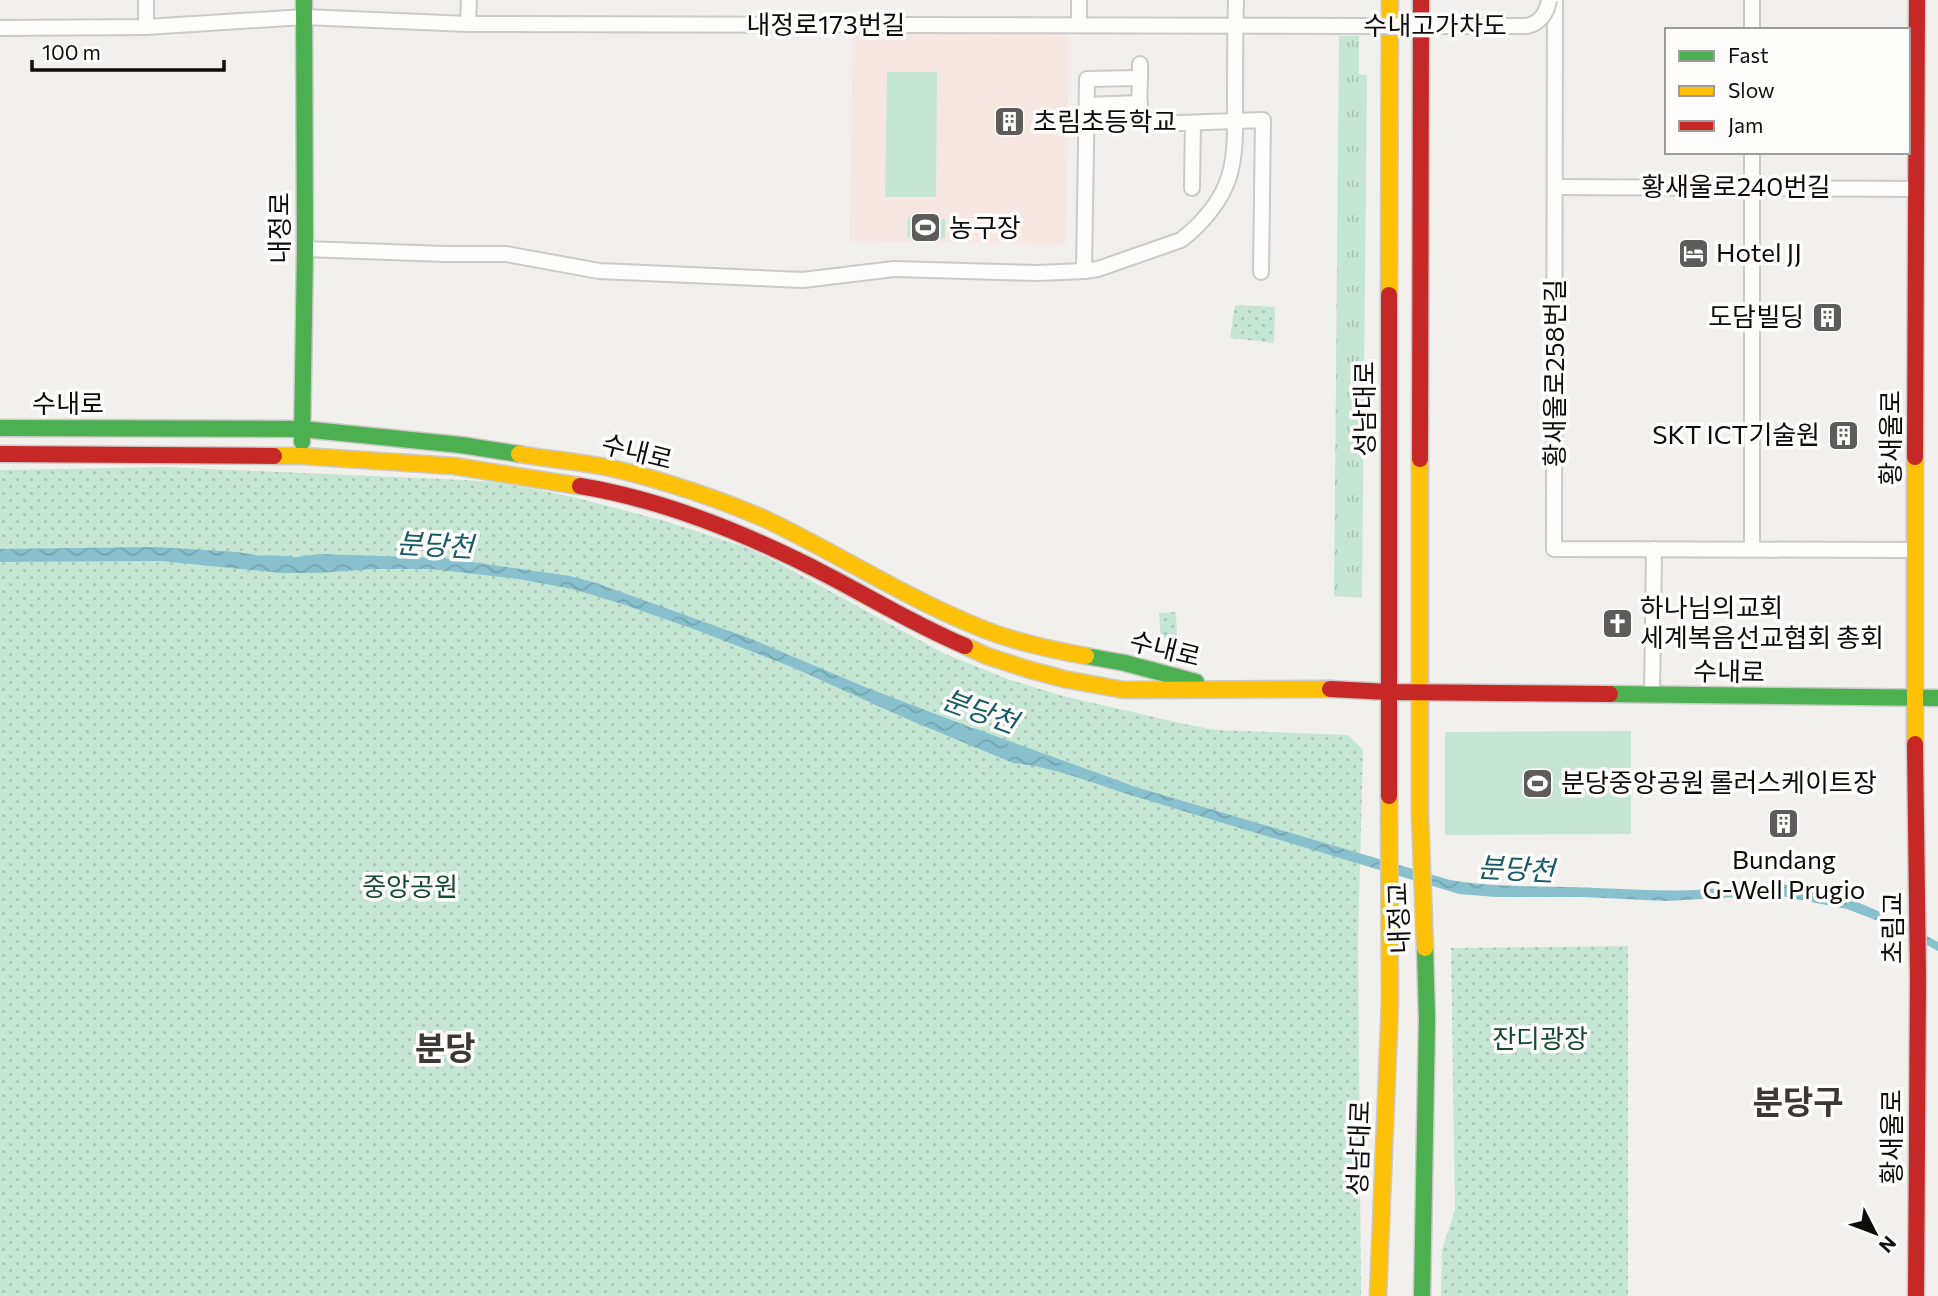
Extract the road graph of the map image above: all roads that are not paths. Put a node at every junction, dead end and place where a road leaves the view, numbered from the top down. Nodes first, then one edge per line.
1 (146, 0) edge
2 (304, 0) edge
3 (469, 0) edge
4 (1079, 0) edge
5 (1236, 0) edge
6 (1390, 0) edge
7 (1421, 0) edge
8 (1549, 0) edge
9 (1555, 0) edge
10 (1752, 0) edge
11 (1917, 0) edge
12 (304, 17) junction
13 (468, 24) junction
14 (1079, 26) junction
15 (1236, 26) junction
16 (1349, 26) joint
17 (146, 27) junction
18 (0, 28) edge
19 (1752, 28) edge
20 (1140, 103) junction
21 (1087, 105) junction
22 (1235, 121) junction
23 (1193, 123) junction
24 (1752, 154) edge
25 (1556, 187) junction
26 (1752, 187) junction
27 (1192, 188) dead end
28 (1915, 189) junction
29 (305, 249) junction
30 (1083, 271) junction
31 (1261, 272) dead end
32 (0, 428) edge
33 (302, 429) junction
34 (0, 454) edge
35 (302, 456) junction
36 (1654, 549) junction
37 (1752, 549) junction
38 (1915, 550) junction
39 (1226, 689) junction
40 (1420, 691) junction
41 (1388, 692) junction
42 (1653, 695) junction
43 (1914, 698) junction
44 (1938, 698) edge
45 (1917, 877) joint
46 (1918, 978) joint
47 (1378, 1296) edge
48 (1422, 1296) edge
49 (1916, 1296) edge

1 - 17 street
2 - 12 main road, 내정로
3 - 13 street
4 - 14 street
5 - 15 street
6 - 41 main road, 성남대로
7 - 40 main road
8 - 16 street, 수내고가차도, bridge
9 - 25 street, 황새울로258번길
10 - 19 street
11 - 28 main road, 황새울로
12 - 13 street, 내정로173번길
12 - 17 street, 내정로173번길
12 - 29 main road, 내정로
13 - 14 street, 내정로173번길
14 - 15 street, 내정로173번길
15 - 16 street, 내정로173번길
15 - 22 street
17 - 18 street, 내정로173번길
20 - 21 street
20 - 21 street
20 - 23 street
21 - 30 street
22 - 23 street
22 - 30 street
22 - 31 street
23 - 27 street
24 - 26 street
25 - 26 street, 황새울로240번길
25 - 36 street, 황새울로258번길
26 - 28 street, 황새울로240번길
26 - 37 street
28 - 38 main road, 황새울로
29 - 30 street
29 - 33 main road, 내정로
32 - 33 main road, 수내로
33 - 35 main road, 내정로
33 - 39 main road, 수내로
34 - 35 main road, 수내로
35 - 39 main road, 수내로
36 - 37 street, 황새울로258번길
36 - 42 street
37 - 38 street, 황새울로258번길
38 - 43 main road, 황새울로
39 - 41 main road, 수내로
40 - 41 main road, 수내로
40 - 42 main road, 수내로
40 - 48 main road, 내정교
41 - 47 main road, 성남대로
42 - 43 main road, 수내로
43 - 44 main road, 수내로
43 - 45 main road, 황새울로
45 - 46 main road, 초림교
46 - 49 main road, 황새울로

